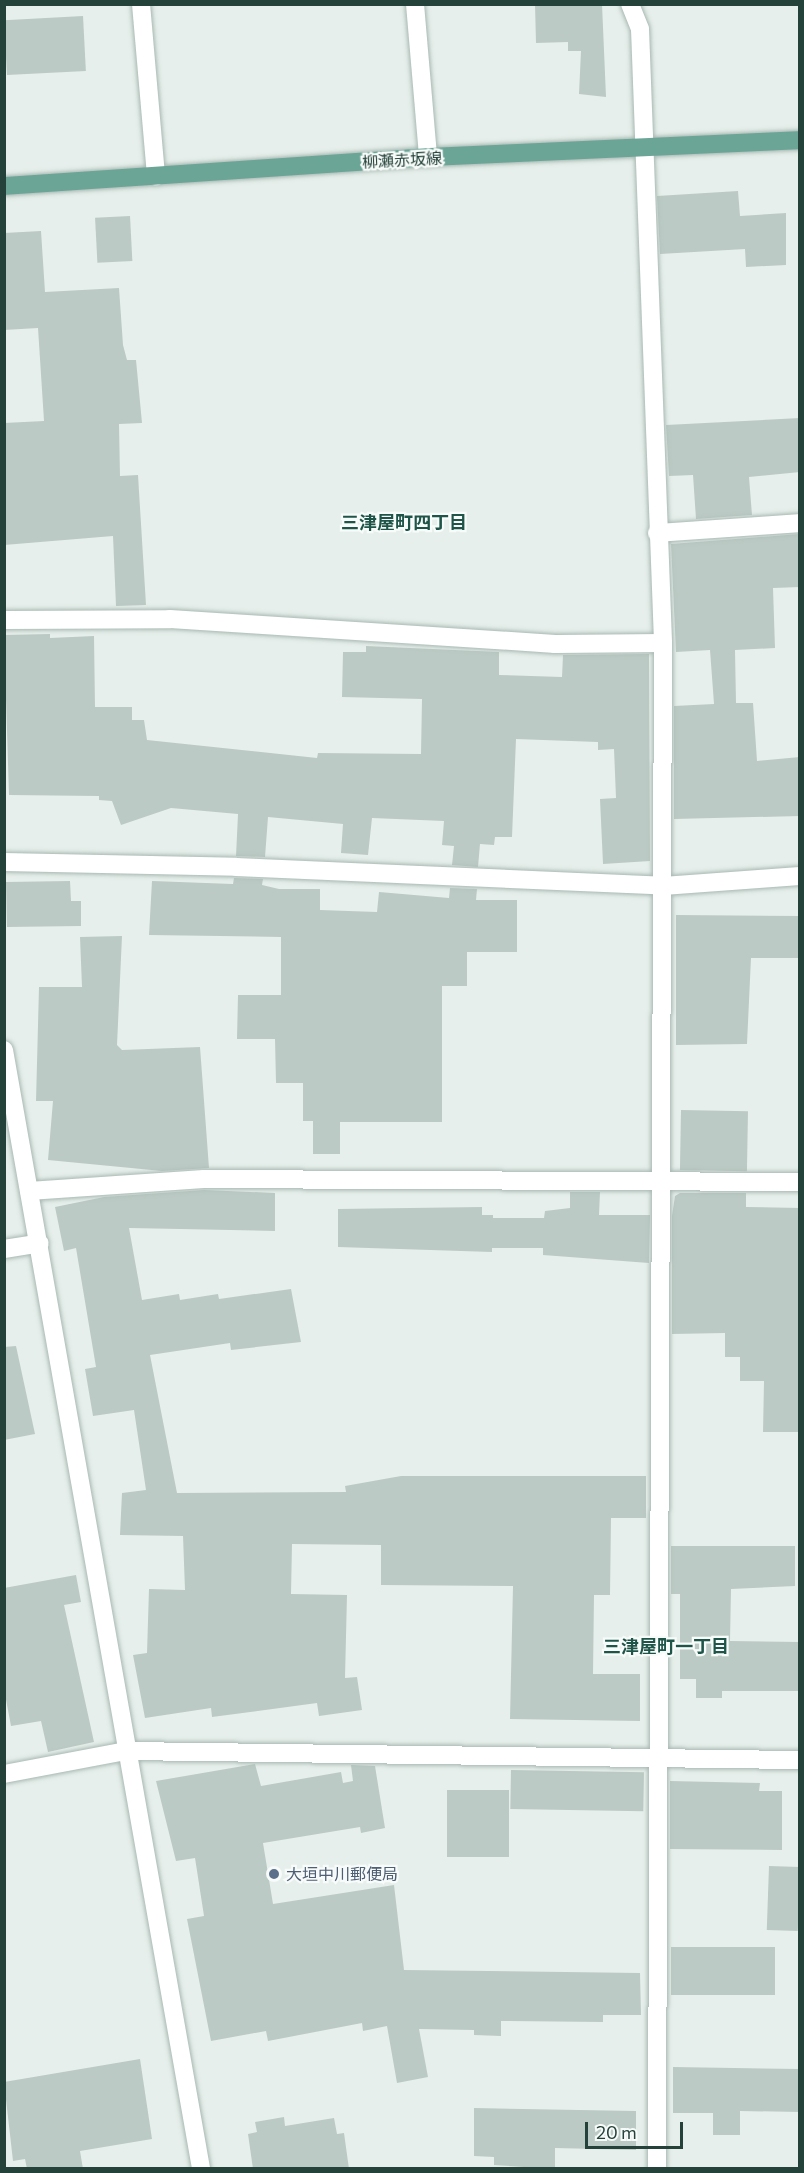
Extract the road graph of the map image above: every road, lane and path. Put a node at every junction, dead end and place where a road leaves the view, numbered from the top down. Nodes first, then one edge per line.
1 (141, 4) edge
2 (415, 4) edge
3 (630, 4) edge
4 (800, 140) edge
5 (641, 150) junction
6 (428, 158) junction
7 (156, 176) junction
8 (4, 186) edge
9 (800, 524) edge
10 (657, 533) junction
11 (4, 620) edge
12 (663, 643) junction
13 (4, 862) edge
14 (800, 876) edge
15 (663, 886) junction
16 (4, 1050) edge
17 (664, 1182) junction
18 (800, 1182) edge
19 (29, 1191) junction
20 (40, 1243) junction
21 (4, 1249) edge
22 (126, 1751) junction
23 (659, 1759) junction
24 (800, 1760) edge
25 (4, 1774) edge
26 (201, 2169) edge
27 (657, 2169) edge

1 - 7 street
2 - 6 street
3 - 5 street
4 - 5 main road, 柳瀬赤坂線
5 - 6 main road, 柳瀬赤坂線
5 - 10 street
6 - 7 main road, 柳瀬赤坂線
7 - 8 main road, 柳瀬赤坂線
9 - 10 street
10 - 12 street
11 - 12 street
12 - 15 street
13 - 15 street
14 - 15 street
15 - 17 street
16 - 19 street
17 - 18 street
17 - 19 street
17 - 23 street
19 - 20 street
20 - 21 street
20 - 22 street
22 - 23 street
22 - 25 street
22 - 26 street
23 - 24 street
23 - 27 street

